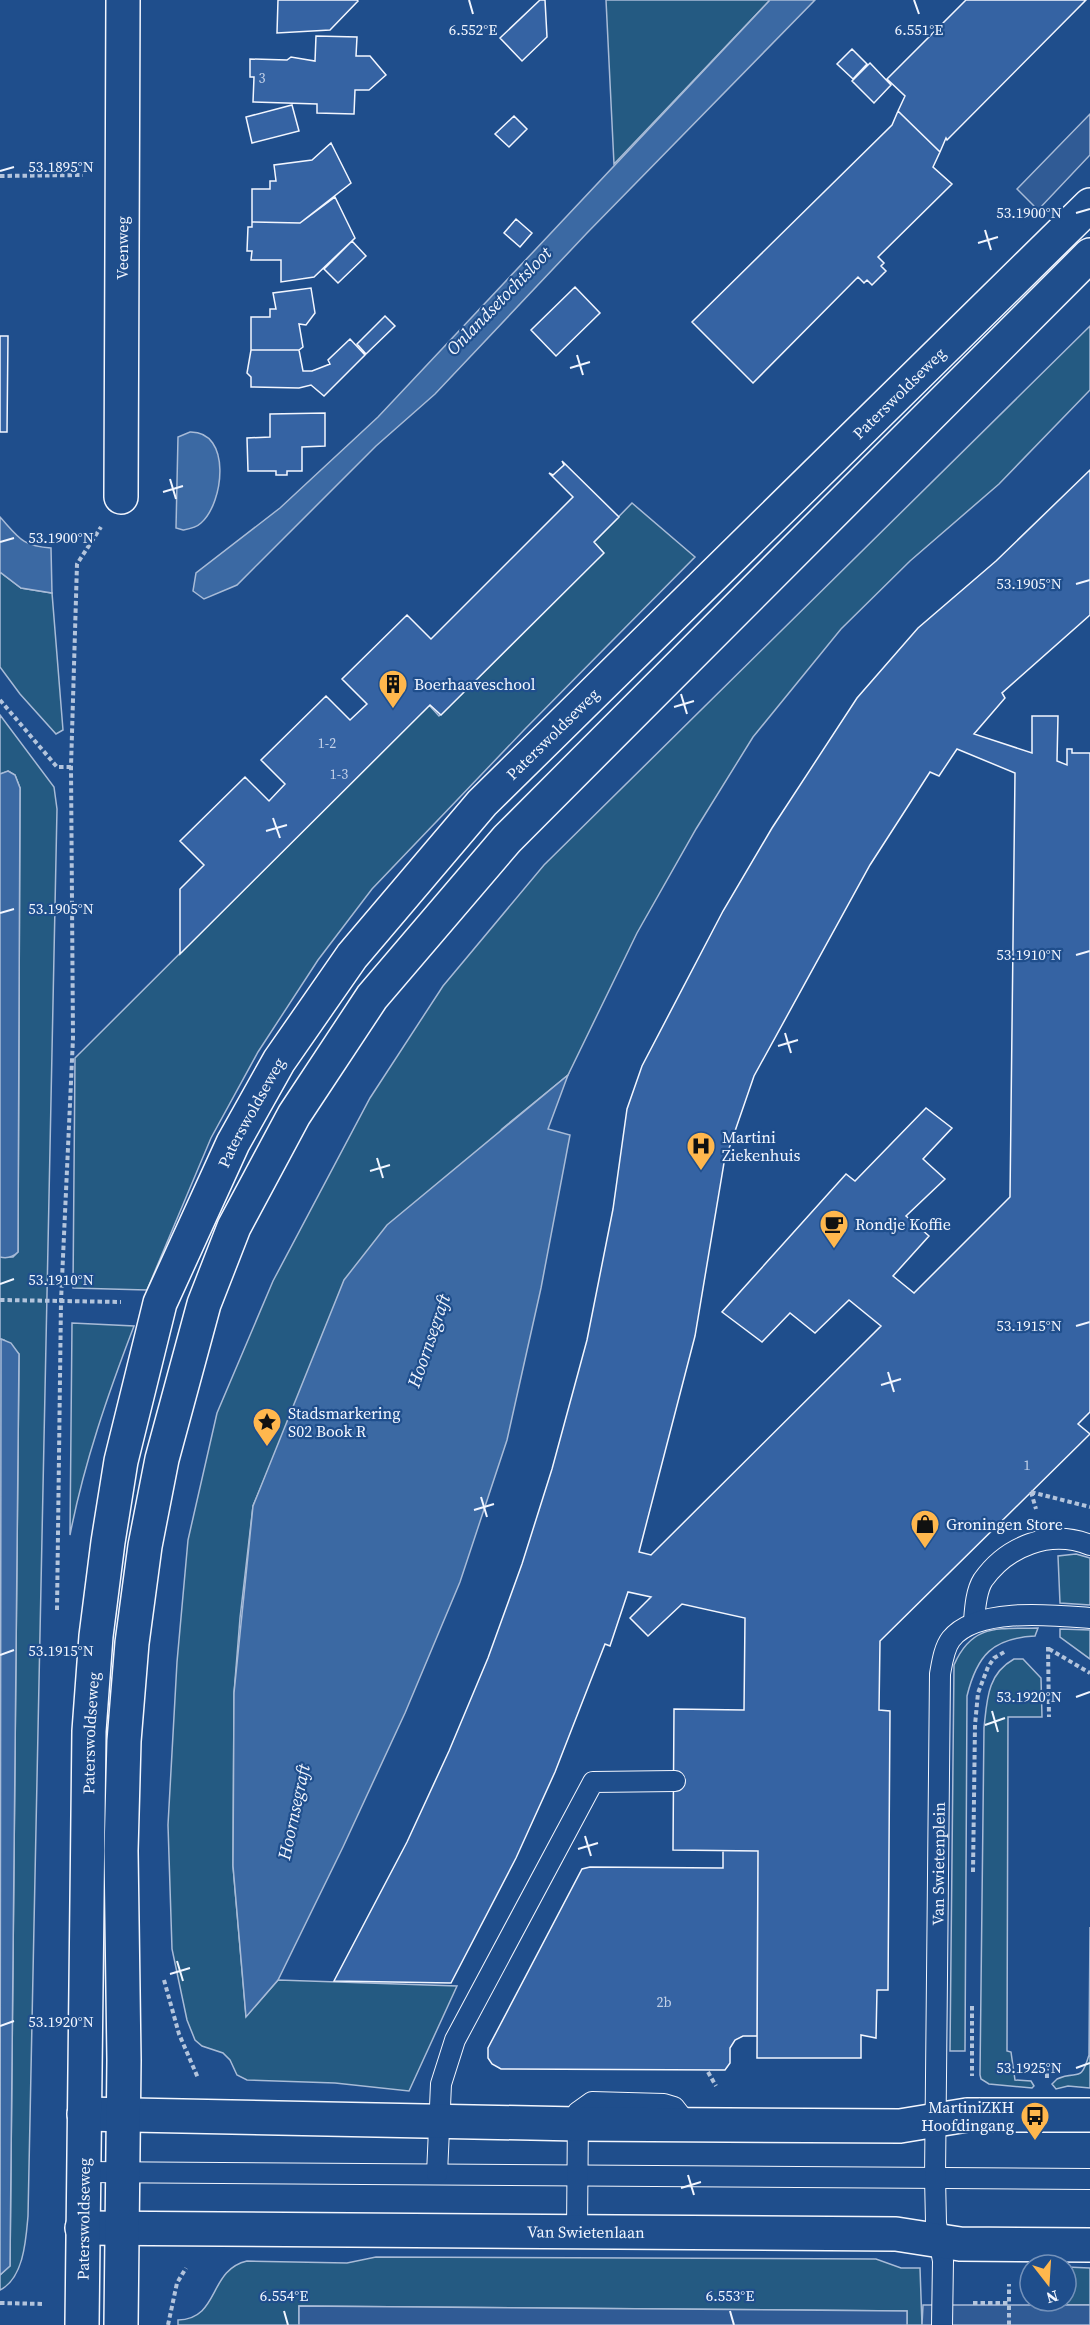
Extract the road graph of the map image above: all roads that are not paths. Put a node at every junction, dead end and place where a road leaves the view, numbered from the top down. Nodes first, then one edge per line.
1 (123, 0) edge
2 (1090, 205) edge
3 (1090, 255) edge
4 (121, 497) road end
5 (1090, 1545) edge
6 (1090, 1618) edge
7 (974, 1621) junction
8 (675, 1781) dead end
9 (84, 2114) junction
10 (123, 2115) junction
11 (1090, 2115) edge
12 (937, 2120) junction
13 (438, 2122) junction
14 (577, 2124) junction
15 (83, 2172) junction
16 (123, 2174) junction
17 (437, 2174) junction
18 (577, 2175) junction
19 (935, 2177) junction
20 (1090, 2179) edge
21 (122, 2227) junction
22 (82, 2228) junction
23 (577, 2231) junction
24 (939, 2241) junction
25 (1090, 2245) edge
26 (82, 2325) edge
27 (121, 2325) edge
28 (942, 2325) edge

1 - 4 main road, Veenweg
2 - 9 main road, Paterswoldseweg
3 - 10 main road, Paterswoldseweg
5 - 7 lane
6 - 7 lane
7 - 12 lane, Van Swietenplein
8 - 13 lane
9 - 10 main road
9 - 15 main road, Paterswoldseweg
10 - 13 main road
10 - 16 main road, Paterswoldseweg
11 - 12 main road
12 - 14 main road
12 - 19 lane, Van Swietenplein
13 - 14 main road
13 - 17 lane
14 - 18 lane
15 - 16 lane
15 - 22 main road, Paterswoldseweg
16 - 17 lane
16 - 21 main road, Paterswoldseweg
17 - 18 lane
18 - 19 lane
18 - 23 lane
19 - 20 lane
19 - 24 lane, Van Swietenplein
21 - 22 main road, Van Swietenlaan
21 - 23 main road, Van Swietenlaan
21 - 27 main road, Paterswoldseweg
22 - 26 main road, Paterswoldseweg
23 - 24 main road, Van Swietenlaan
24 - 25 main road, Van Swietenlaan
24 - 28 lane, Van Swietenplein

